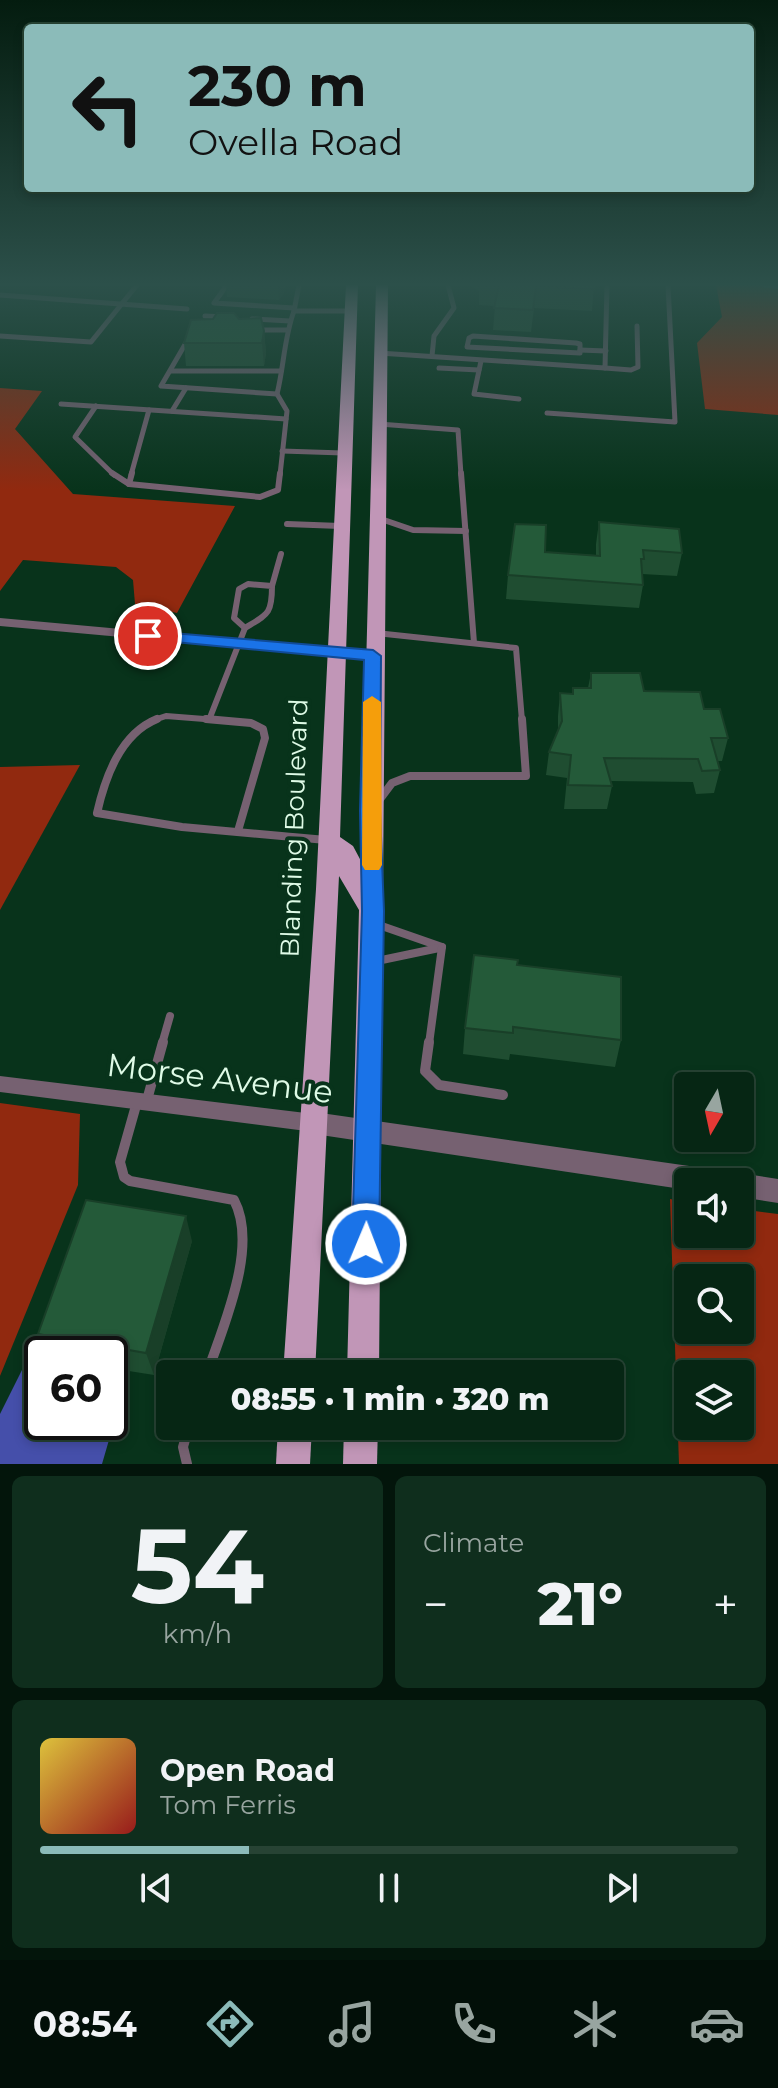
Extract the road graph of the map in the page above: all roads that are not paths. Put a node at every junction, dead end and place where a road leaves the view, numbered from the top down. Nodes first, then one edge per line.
1 (181, 353) edge
2 (285, 353) edge
3 (348, 353) edge
4 (352, 353) edge
5 (379, 353) edge
6 (396, 353) edge
7 (552, 353) edge
8 (579, 353) edge
9 (606, 353) edge
10 (638, 353) edge
11 (671, 353) edge
12 (432, 356) joint
13 (481, 361) junction
14 (439, 368) dead end
15 (605, 368) junction
16 (479, 370) junction
17 (171, 371) junction
18 (281, 371) junction
19 (186, 388) junction
20 (277, 394) junction
21 (519, 399) dead end
22 (61, 404) dead end
23 (96, 406) junction
24 (149, 410) junction
25 (172, 411) junction
26 (547, 413) dead end
27 (286, 419) junction
28 (368, 421) junction
29 (282, 451) junction
30 (343, 453) junction
31 (129, 484) junction
32 (376, 518) junction
33 (287, 524) dead end
34 (340, 526) junction
35 (466, 531) junction
36 (281, 554) dead end
37 (272, 586) junction
38 (0, 622) edge
39 (245, 628) junction
40 (373, 633) junction
41 (474, 643) junction
42 (237, 644) junction
43 (335, 652) junction
44 (373, 656) junction
45 (209, 720) junction
46 (370, 811) junction
47 (238, 831) junction
48 (328, 840) junction
49 (373, 916) junction
50 (442, 947) junction
51 (372, 964) junction
52 (170, 1016) dead end
53 (0, 1084) edge
54 (503, 1095) dead end
55 (142, 1102) junction
56 (314, 1123) junction
57 (367, 1131) junction
58 (674, 1176) edge
59 (754, 1187) edge
60 (778, 1191) edge
61 (211, 1360) edge
62 (300, 1360) edge
63 (363, 1360) edge
64 (185, 1440) edge
65 (294, 1440) edge
66 (361, 1440) edge
67 (187, 1464) edge
68 (293, 1464) edge
69 (360, 1464) edge

1 - 17 lane
2 - 18 lane
3 - 30 main road, Blanding Boulevard
4 - 28 main road
5 - 28 main road
6 - 12 lane
7 - 8 lane
9 - 15 lane
10 - 15 lane
11 - 26 lane
12 - 13 lane
13 - 15 lane
13 - 16 lane
14 - 16 lane
16 - 21 lane
17 - 18 lane
17 - 19 lane
18 - 20 lane
19 - 20 lane
19 - 25 lane
20 - 27 lane
22 - 23 lane
23 - 24 lane
23 - 31 lane
24 - 25 lane
24 - 31 lane
25 - 27 lane
27 - 29 lane
28 - 32 main road
28 - 35 lane
29 - 30 lane
29 - 31 lane
30 - 34 main road, Blanding Boulevard
32 - 35 lane
32 - 40 main road
33 - 34 lane
34 - 43 main road, Blanding Boulevard
35 - 41 lane
36 - 37 lane
37 - 39 lane
37 - 39 lane
38 - 42 street
39 - 42 lane
40 - 41 lane
40 - 44 main road
41 - 46 lane
42 - 43 street
42 - 45 lane
43 - 44 street
43 - 48 main road, Blanding Boulevard
44 - 46 main road
45 - 47 lane
45 - 47 lane
46 - 49 main road
47 - 48 lane
48 - 49 main road
48 - 56 main road, Blanding Boulevard
49 - 50 lane
49 - 51 main road
50 - 51 lane
50 - 54 lane
51 - 57 main road
52 - 55 lane
53 - 55 street, Morse Avenue
55 - 56 street, Morse Avenue
55 - 61 lane
56 - 57 street, Morse Avenue
56 - 62 main road, Blanding Boulevard
57 - 58 street, Morse Avenue
57 - 63 main road
59 - 60 street
64 - 67 lane
65 - 68 main road
66 - 69 main road

